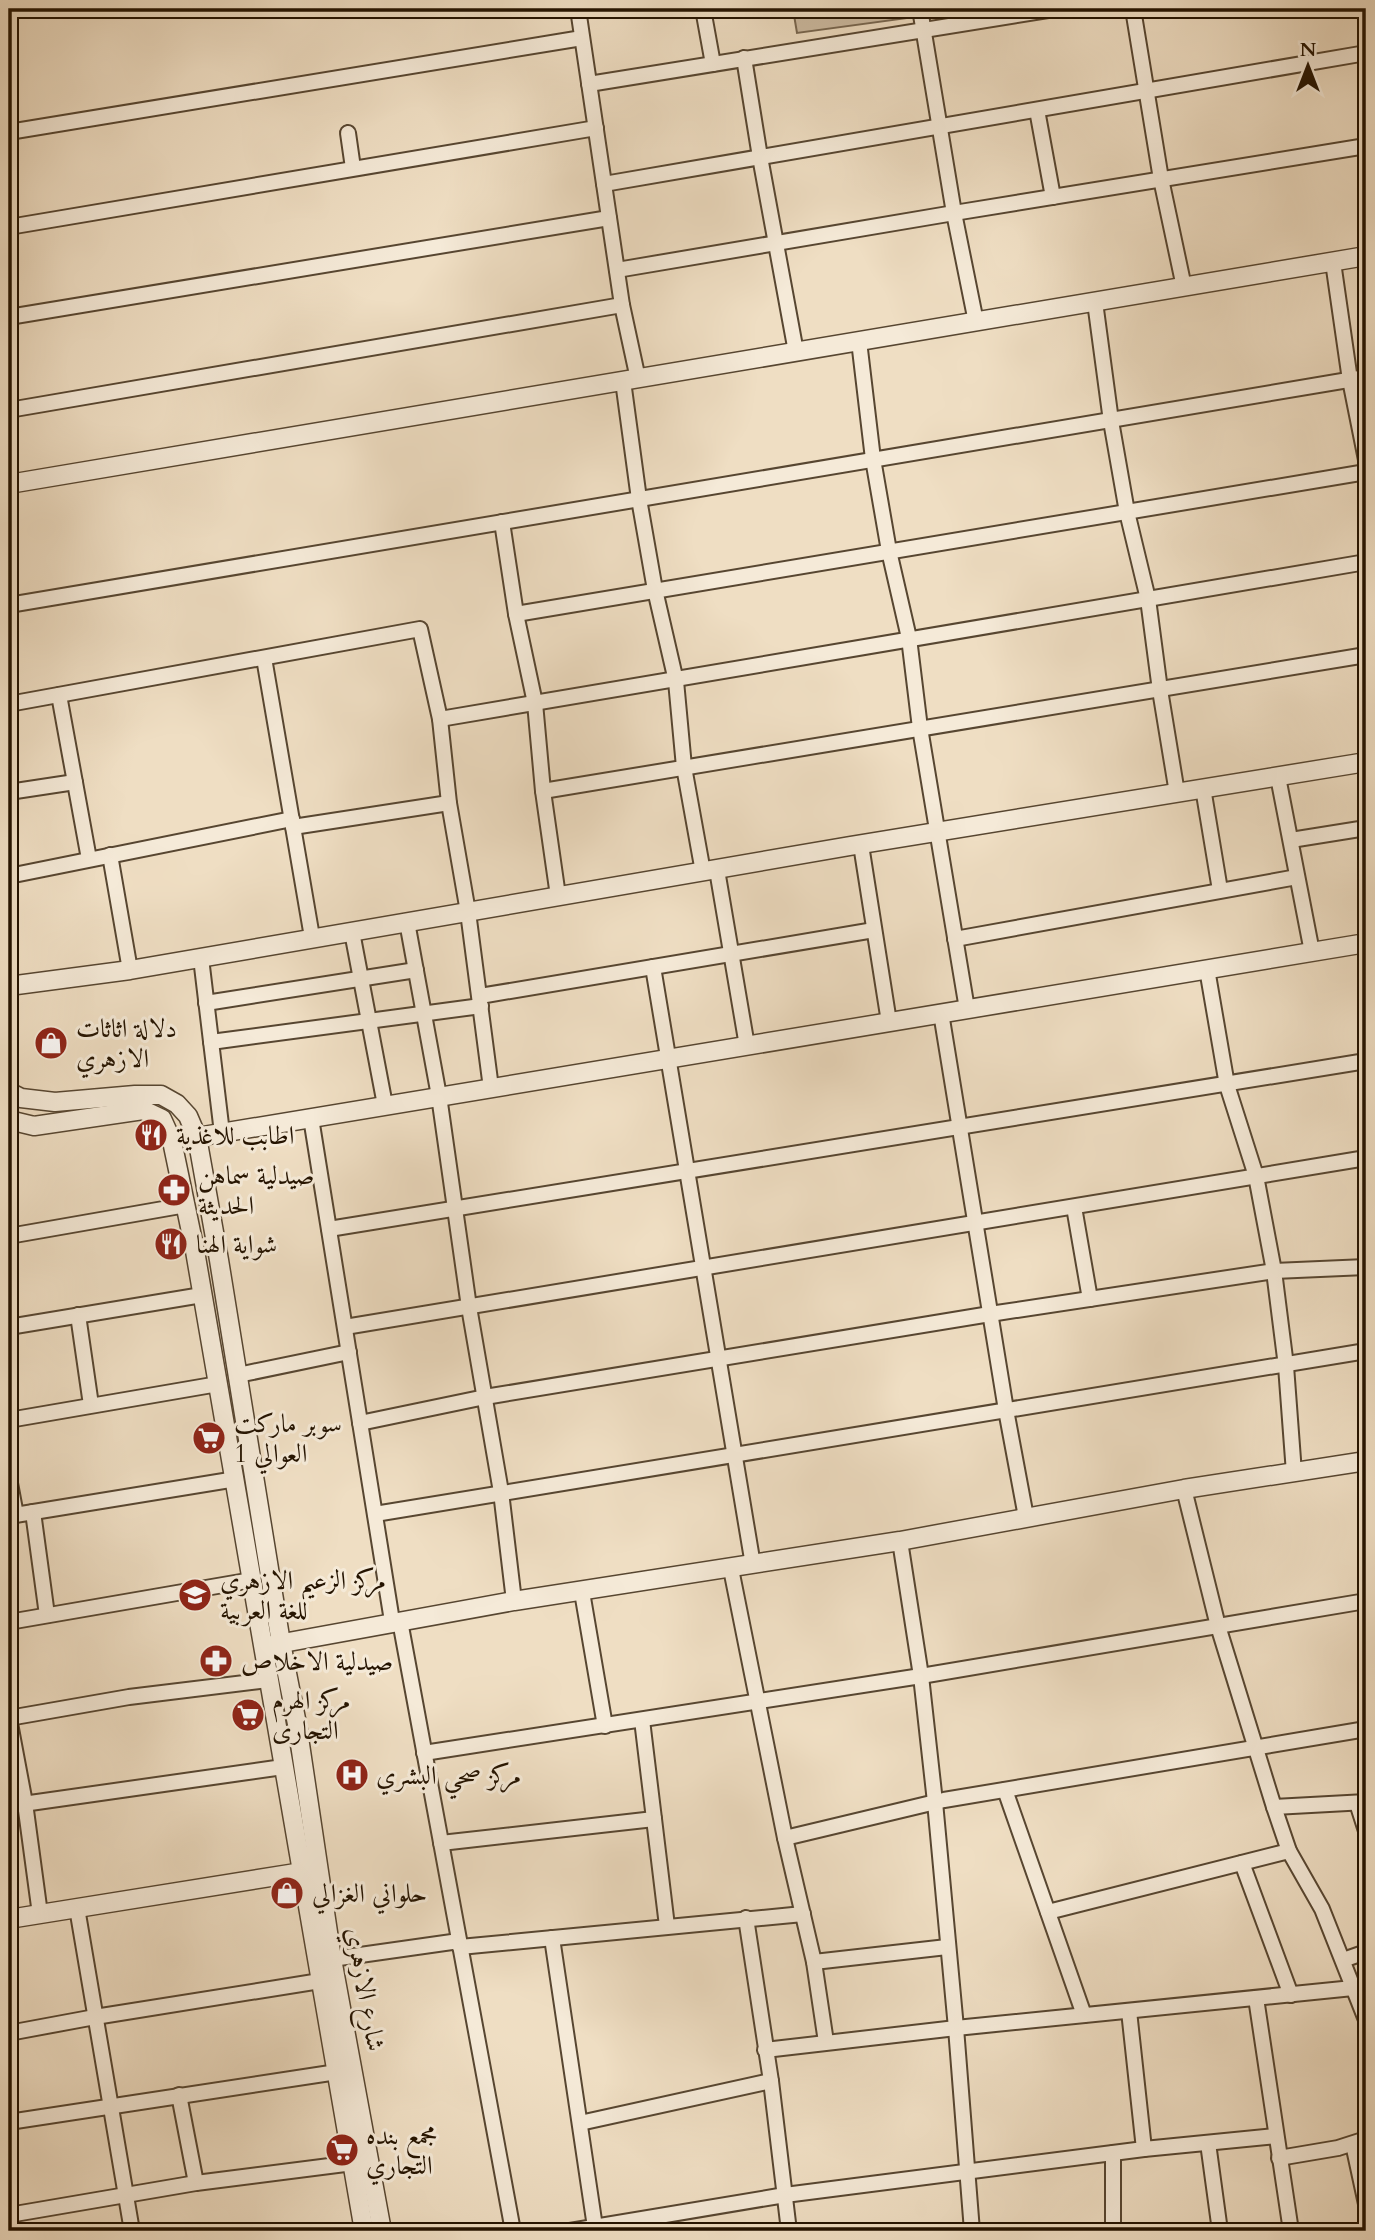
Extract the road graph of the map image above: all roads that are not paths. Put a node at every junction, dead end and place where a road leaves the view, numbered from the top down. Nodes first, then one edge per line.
1 (578, 9) edge
2 (703, 9) edge
3 (920, 9) edge
4 (1054, 9) edge
5 (1133, 9) edge
6 (1038, 10) edge
7 (923, 29) junction
8 (582, 38) junction
9 (1366, 53) edge
10 (744, 58) junction
11 (713, 64) junction
12 (589, 84) junction
13 (1147, 91) junction
14 (1037, 110) junction
15 (940, 126) junction
16 (596, 128) junction
17 (9, 132) edge
18 (348, 132) dead end
19 (1366, 146) edge
20 (760, 157) junction
21 (353, 168) junction
22 (1161, 179) junction
23 (604, 184) junction
24 (1053, 197) junction
25 (954, 213) junction
26 (609, 218) junction
27 (9, 227) edge
28 (775, 244) junction
29 (1366, 256) edge
30 (1333, 262) junction
31 (617, 270) junction
32 (1184, 287) junction
33 (1095, 302) junction
34 (622, 305) junction
35 (9, 317) edge
36 (976, 322) junction
37 (859, 341) junction
38 (796, 352) junction
39 (1366, 377) edge
40 (631, 380) junction
41 (1350, 380) junction
42 (9, 410) edge
43 (1111, 421) junction
44 (873, 459) junction
45 (1366, 460) edge
46 (1366, 472) edge
47 (9, 484) edge
48 (639, 499) junction
49 (1127, 512) junction
50 (502, 522) junction
51 (889, 551) junction
52 (1366, 562) edge
53 (655, 590) junction
54 (1148, 599) junction
55 (9, 605) edge
56 (516, 614) junction
57 (909, 638) junction
58 (1366, 655) edge
59 (264, 658) junction
60 (676, 681) junction
61 (1160, 690) junction
62 (59, 695) junction
63 (534, 703) junction
64 (9, 704) edge
65 (440, 719) junction
66 (920, 729) junction
67 (1366, 762) edge
68 (684, 767) junction
69 (1279, 776) junction
70 (75, 782) junction
71 (1203, 788) junction
72 (9, 792) edge
73 (542, 792) junction
74 (1177, 793) junction
75 (449, 803) junction
76 (293, 823) junction
77 (1366, 828) edge
78 (938, 833) junction
79 (1291, 840) junction
80 (860, 845) junction
81 (110, 855) junction
82 (89, 859) junction
83 (710, 871) junction
84 (9, 876) edge
85 (1297, 877) junction
86 (1220, 890) junction
87 (558, 896) junction
88 (468, 912) junction
89 (407, 922) junction
90 (874, 930) junction
91 (352, 932) junction
92 (312, 937) junction
93 (955, 939) junction
94 (1366, 943) edge
95 (1312, 952) junction
96 (731, 954) junction
97 (201, 958) junction
98 (653, 967) junction
99 (1207, 969) junction
100 (130, 970) junction
101 (416, 970) junction
102 (360, 980) junction
103 (9, 986) edge
104 (480, 1001) junction
105 (206, 1003) junction
106 (967, 1009) junction
107 (424, 1013) junction
108 (941, 1013) junction
109 (368, 1020) junction
110 (889, 1022) junction
111 (211, 1042) junction
112 (747, 1045) junction
113 (669, 1058) junction
114 (1366, 1061) edge
115 (1227, 1085) junction
116 (491, 1088) junction
117 (9, 1092) edge
118 (439, 1096) junction
119 (385, 1105) junction
120 (311, 1118) junction
121 (9, 1120) edge
122 (960, 1128) junction
123 (222, 1132) junction
124 (197, 1137) junction
125 (1366, 1158) edge
126 (688, 1172) junction
127 (1256, 1176) junction
128 (186, 1205) junction
129 (1074, 1207) junction
130 (454, 1209) junction
131 (975, 1223) junction
132 (329, 1229) junction
133 (9, 1236) edge
134 (1366, 1267) edge
135 (703, 1268) junction
136 (1274, 1271) junction
137 (202, 1295) junction
138 (1090, 1299) junction
139 (469, 1307) junction
140 (990, 1314) junction
141 (78, 1315) junction
142 (9, 1327) edge
143 (345, 1327) junction
144 (1366, 1351) edge
145 (349, 1352) junction
146 (719, 1359) junction
147 (1286, 1366) junction
148 (238, 1375) junction
149 (218, 1384) junction
150 (485, 1398) junction
151 (91, 1405) junction
152 (1006, 1410) junction
153 (9, 1420) edge
154 (360, 1423) junction
155 (734, 1454) junction
156 (1366, 1461) edge
157 (1294, 1473) junction
158 (9, 1478) edge
159 (236, 1479) junction
160 (1184, 1489) junction
161 (501, 1492) junction
162 (33, 1512) junction
163 (375, 1514) junction
164 (12, 1516) edge
165 (1026, 1517) junction
166 (900, 1541) junction
167 (753, 1565) junction
168 (731, 1569) junction
169 (252, 1580) junction
170 (582, 1592) junction
171 (514, 1601) junction
172 (1366, 1601) edge
173 (47, 1615) junction
174 (396, 1621) junction
175 (9, 1622) edge
176 (1218, 1626) junction
177 (272, 1645) junction
178 (921, 1676) junction
179 (268, 1680) junction
180 (756, 1702) junction
181 (642, 1720) junction
182 (605, 1726) junction
183 (1366, 1729) edge
184 (1254, 1747) junction
185 (424, 1753) junction
186 (283, 1767) junction
187 (1005, 1790) junction
188 (935, 1802) junction
189 (25, 1803) junction
190 (1362, 1803) edge
191 (9, 1807) edge
192 (1274, 1807) junction
193 (654, 1819) junction
194 (1366, 1831) edge
195 (785, 1838) junction
196 (441, 1843) junction
197 (1289, 1851) junction
198 (1242, 1863) junction
199 (302, 1872) junction
200 (77, 1908) junction
201 (1048, 1912) junction
202 (40, 1914) junction
203 (803, 1914) junction
204 (746, 1918) junction
205 (9, 1919) edge
206 (667, 1926) junction
207 (552, 1938) junction
208 (460, 1944) junction
209 (947, 1947) junction
210 (1366, 1952) edge
211 (332, 1959) junction
212 (1343, 1960) junction
213 (814, 1962) junction
214 (320, 1981) junction
215 (1353, 1988) junction
216 (1291, 1995) junction
217 (1256, 1998) junction
218 (1129, 2011) junction
219 (1084, 2015) junction
220 (95, 2017) junction
221 (1366, 2020) edge
222 (956, 2028) junction
223 (9, 2033) edge
224 (826, 2042) junction
225 (765, 2050) junction
226 (337, 2072) junction
227 (771, 2081) junction
228 (179, 2095) junction
229 (110, 2107) junction
230 (9, 2122) edge
231 (580, 2123) junction
232 (1276, 2136) junction
233 (1359, 2141) edge
234 (1208, 2143) junction
235 (1144, 2149) junction
236 (1113, 2153) junction
237 (1279, 2158) junction
238 (353, 2163) junction
239 (968, 2172) junction
240 (196, 2183) junction
241 (125, 2195) junction
242 (785, 2195) junction
243 (1366, 2204) edge
244 (9, 2215) edge
245 (595, 2227) junction
246 (132, 2231) edge
247 (364, 2231) edge
248 (382, 2231) edge
249 (513, 2231) edge
250 (570, 2231) edge
251 (789, 2231) edge
252 (972, 2231) edge
253 (1113, 2231) edge
254 (1220, 2231) edge
255 (1291, 2231) edge

1 - 8 street
2 - 11 street
3 - 7 street
4 - 6 street
5 - 13 street
6 - 7 street
7 - 10 street
7 - 15 street
8 - 12 street
8 - 17 street
9 - 13 street
10 - 11 street
10 - 20 street
11 - 12 street
12 - 16 street
13 - 14 street
13 - 22 street
14 - 15 street
14 - 24 street
15 - 20 street
15 - 25 street
16 - 21 street
16 - 23 street
18 - 21 street
19 - 22 street
20 - 23 street
20 - 28 street
21 - 27 street
22 - 24 street
22 - 32 street
23 - 26 street
24 - 25 street
25 - 28 street
25 - 36 street
26 - 31 street
26 - 35 street
28 - 31 street
28 - 38 street
29 - 30 street
30 - 32 street
30 - 41 street
31 - 34 street
32 - 33 street
33 - 36 street
33 - 43 street
34 - 40 street
34 - 42 street
36 - 37 street
37 - 38 street
37 - 44 street
38 - 40 street
39 - 41 street
40 - 47 street
40 - 48 street
41 - 43 street
41 - 45 street
43 - 44 street
43 - 49 street
44 - 48 street
44 - 51 street
46 - 49 street
48 - 50 street
48 - 53 street
49 - 51 street
49 - 54 street
50 - 55 street
50 - 56 street
51 - 53 street
51 - 57 street
52 - 54 street
53 - 56 street
53 - 60 street
54 - 57 street
54 - 61 street
56 - 63 street
57 - 60 street
57 - 66 street
58 - 61 street
59 - 62 street
59 - 65 street
59 - 76 street
60 - 63 street
60 - 68 street
61 - 66 street
61 - 74 street
62 - 64 street
62 - 70 street
63 - 65 street
63 - 73 street
65 - 75 street
66 - 68 street
66 - 78 street
67 - 69 street
68 - 73 street
68 - 83 street
69 - 71 street
69 - 79 street
70 - 72 street
70 - 82 street
71 - 74 street
71 - 86 street
73 - 87 street
74 - 78 street
75 - 76 street
75 - 88 street
76 - 81 street
76 - 92 street
77 - 79 street
78 - 80 street
78 - 93 street
79 - 85 street
80 - 83 street
80 - 90 street
81 - 82 street
81 - 100 street
82 - 84 street
83 - 87 street
83 - 96 street
85 - 86 street
85 - 95 street
86 - 93 street
87 - 88 street
88 - 89 street
88 - 104 street
89 - 91 street
89 - 101 street
90 - 96 street
90 - 110 street
91 - 92 street
91 - 102 street
92 - 97 street
93 - 106 street
94 - 95 street
95 - 99 street
96 - 98 street
96 - 112 street
97 - 100 street
97 - 105 street
98 - 104 street
98 - 113 street
99 - 106 street
99 - 115 street
100 - 103 street
101 - 102 street
101 - 107 street
102 - 105 street
102 - 109 street
104 - 107 street
104 - 116 street
105 - 111 street
106 - 108 street
107 - 109 street
107 - 118 street
108 - 110 street
108 - 122 street
109 - 111 street
109 - 119 street
110 - 112 street
111 - 123 street
112 - 113 street
113 - 116 street
113 - 126 street
114 - 115 street
115 - 122 street
115 - 127 street
116 - 118 street
117 - 124 street, شارع الازهري
118 - 119 street
118 - 130 street
119 - 120 street
120 - 123 street
120 - 132 street
121 - 128 street, شارع الازهري
122 - 126 street
122 - 131 street
123 - 124 street
124 - 148 street, شارع الازهري
125 - 127 street
126 - 130 street
126 - 135 street
127 - 129 street
127 - 136 street
128 - 133 street
128 - 137 street, شارع الازهري
129 - 131 street
129 - 138 street
130 - 132 street
130 - 139 street
131 - 135 street
131 - 140 street
132 - 143 street
134 - 136 street
135 - 139 street
135 - 146 street
136 - 138 street
136 - 147 street
137 - 141 street
137 - 149 street, شارع الازهري
138 - 140 street
139 - 143 street
139 - 150 street
140 - 146 street
140 - 152 street
141 - 142 street
141 - 151 street
143 - 145 street
144 - 147 street
145 - 148 street
145 - 154 street
146 - 150 street
146 - 155 street
147 - 152 street
147 - 157 street
148 - 177 street, شارع الازهري
149 - 151 street
149 - 159 street, شارع الازهري
150 - 154 street
150 - 161 street
151 - 153 street
152 - 155 street
152 - 165 street
154 - 163 street
155 - 161 street
155 - 167 street
156 - 157 street
157 - 160 street
158 - 164 street
159 - 162 street
159 - 169 street, شارع الازهري
160 - 165 street
160 - 176 street
161 - 163 street
161 - 171 street
162 - 164 street
162 - 173 street
163 - 174 street
165 - 166 street
166 - 167 street
166 - 178 street
167 - 168 street
168 - 170 street
168 - 180 street
169 - 173 street
169 - 177 street, شارع الازهري
170 - 171 street
170 - 182 street
171 - 174 street
172 - 176 street
173 - 175 street
174 - 177 street
174 - 185 street
176 - 178 street
176 - 184 street
177 - 179 street, شارع الازهري
177 - 211 street, شارع الازهري
178 - 180 street
178 - 188 street
179 - 186 street, شارع الازهري
179 - 189 street
180 - 181 street
180 - 195 street
181 - 182 street
181 - 193 street
182 - 185 street
183 - 184 street
184 - 187 street
184 - 192 street
185 - 196 street
186 - 189 street
186 - 199 street, شارع الازهري
187 - 188 street
187 - 201 street
188 - 195 street
188 - 209 street
189 - 191 street
189 - 202 street
190 - 192 street
190 - 194 street
192 - 197 street
193 - 196 street
193 - 206 street
195 - 203 street
196 - 208 street
197 - 198 street
197 - 212 street
198 - 201 street
198 - 216 street
199 - 200 street
199 - 214 street, شارع الازهري
200 - 202 street
200 - 220 street
201 - 219 street
202 - 205 street
203 - 204 street
203 - 213 street
204 - 206 street
204 - 225 street
206 - 207 street
207 - 208 street
207 - 231 street
208 - 211 street
208 - 249 street
209 - 213 street
209 - 222 street
210 - 212 street
211 - 248 street, شارع الازهري
212 - 215 street
213 - 224 street
214 - 220 street
214 - 226 street, شارع الازهري
215 - 216 street
215 - 221 street
216 - 217 street
217 - 218 street
217 - 232 street
218 - 219 street
218 - 235 street
219 - 222 street
220 - 223 street
220 - 229 street
222 - 224 street
222 - 239 street
224 - 225 street
225 - 227 street
226 - 228 street
226 - 238 street, شارع الازهري
227 - 231 street
227 - 242 street
228 - 229 street
228 - 240 street
229 - 230 street
229 - 241 street
231 - 245 street
232 - 234 street
232 - 237 street
233 - 237 street
233 - 243 street
234 - 235 street
234 - 254 street
235 - 236 street
236 - 239 street
236 - 253 street
237 - 255 street
238 - 240 street
238 - 247 street, شارع الازهري
239 - 242 street
239 - 252 street
240 - 241 street
241 - 244 street
241 - 246 street
242 - 245 street
242 - 251 street
245 - 250 street

